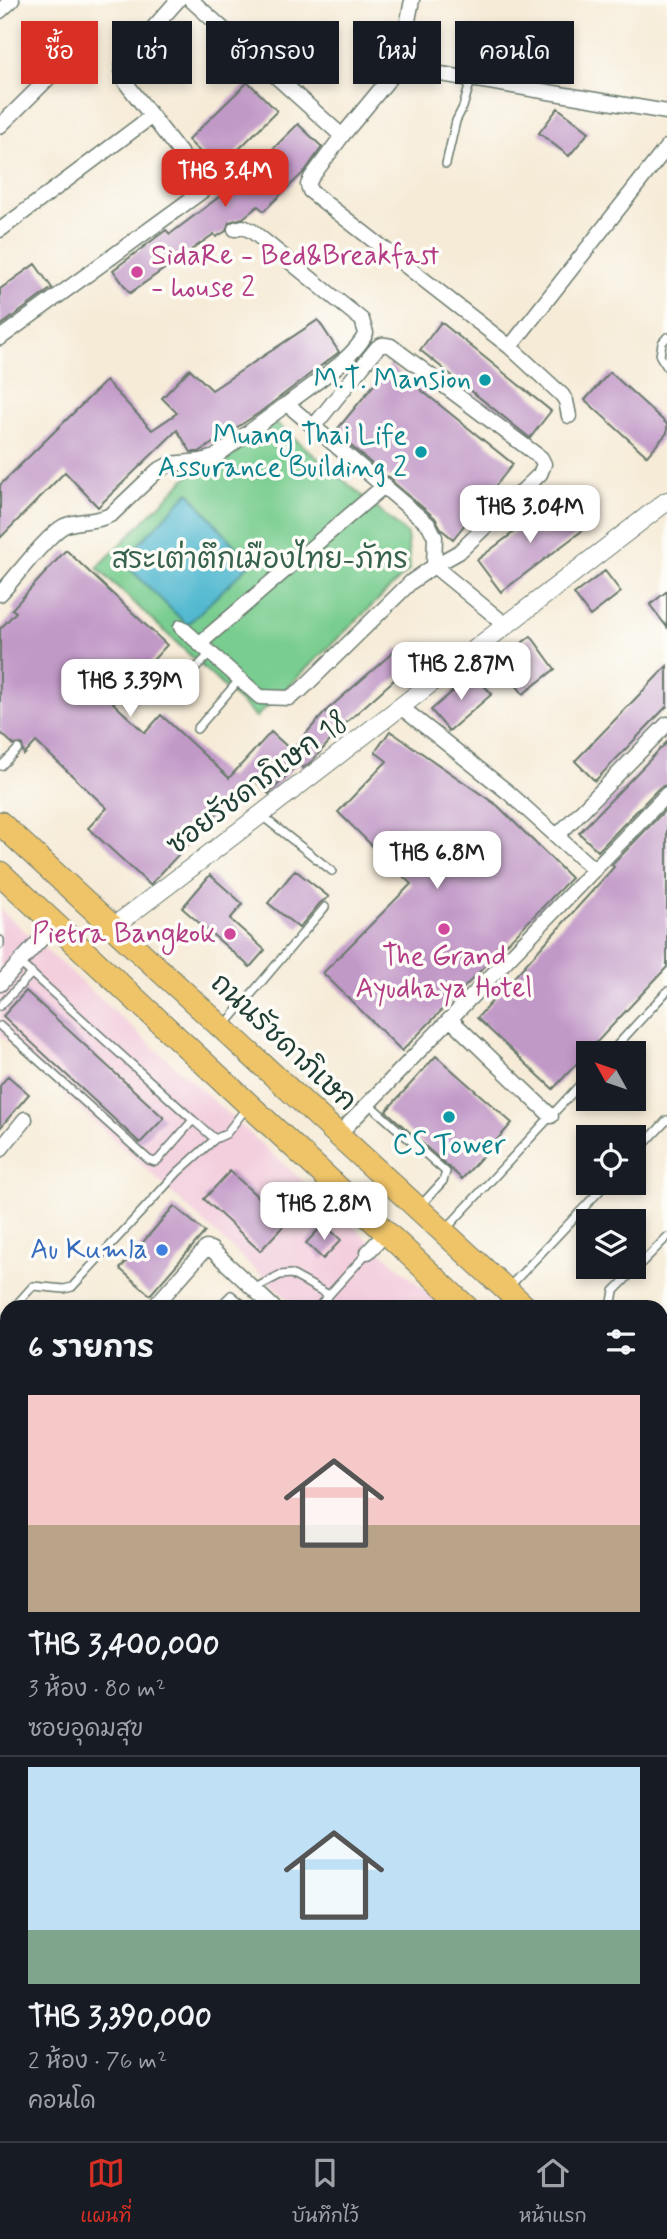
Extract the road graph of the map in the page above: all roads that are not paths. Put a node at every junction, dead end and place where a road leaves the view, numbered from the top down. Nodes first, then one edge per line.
1 (12, 0) edge
2 (178, 0) edge
3 (191, 0) edge
4 (412, 0) edge
5 (0, 11) edge
6 (408, 21) edge
7 (42, 84) edge
8 (385, 84) edge
9 (470, 84) edge
10 (502, 84) edge
11 (667, 112) edge
12 (152, 116) junction
13 (0, 126) edge
14 (342, 136) junction
15 (667, 146) edge
16 (446, 164) dead end
17 (235, 229) dead end
18 (0, 230) edge
19 (667, 337) edge
20 (0, 338) edge
21 (510, 347) junction
22 (667, 366) edge
23 (287, 404) junction
24 (569, 416) dead end
25 (314, 426) junction
26 (385, 485) junction
27 (667, 501) edge
28 (434, 566) junction
29 (0, 594) edge
30 (506, 625) junction
31 (181, 627) dead end
32 (204, 649) junction
33 (239, 680) junction
34 (165, 699) dead end
35 (402, 708) junction
36 (667, 724) edge
37 (197, 729) dead end
38 (18, 749) dead end
39 (0, 766) edge
40 (667, 794) edge
41 (261, 815) junction
42 (0, 823) edge
43 (558, 835) junction
44 (594, 870) junction
45 (332, 871) dead end
46 (0, 873) edge
47 (325, 907) dead end
48 (55, 924) junction
49 (113, 927) junction
50 (20, 962) junction
51 (32, 973) junction
52 (0, 984) edge
53 (667, 991) edge
54 (0, 1006) edge
55 (450, 1019) junction
56 (0, 1026) edge
57 (222, 1028) junction
58 (621, 1041) edge
59 (576, 1089) edge
60 (369, 1104) junction
61 (248, 1105) junction
62 (551, 1116) junction
63 (25, 1119) dead end
64 (193, 1119) junction
65 (667, 1120) edge
66 (338, 1135) junction
67 (215, 1139) junction
68 (646, 1142) edge
69 (0, 1150) edge
70 (596, 1195) edge
71 (418, 1209) junction
72 (443, 1232) junction
73 (386, 1233) junction
74 (667, 1237) edge
75 (368, 1252) joint
76 (252, 1289) junction
77 (507, 1290) junction
78 (329, 1295) junction
79 (20, 1300) edge
80 (160, 1300) edge
81 (265, 1300) edge
82 (324, 1300) edge
83 (458, 1300) edge
84 (518, 1300) edge
85 (612, 1300) edge

1 - 5 street
2 - 12 street
3 - 14 street
4 - 6 street
7 - 13 street
8 - 14 street
9 - 16 lane
10 - 11 street
12 - 18 street
12 - 20 street
14 - 21 street
15 - 21 street
17 - 23 street
19 - 22 lane
21 - 24 street
23 - 25 street
23 - 29 street
25 - 26 street
25 - 28 street
26 - 28 street
26 - 32 street
27 - 30 street, ซอยรัชดาภิเษก 18
28 - 30 street
28 - 33 street
30 - 35 street, ซอยรัชดาภิเษก 18
31 - 32 street
32 - 33 street
32 - 34 lane
33 - 37 lane
35 - 41 street, ซอยรัชดาภิเษก 18
35 - 43 street
36 - 43 street
38 - 39 lane
40 - 44 street
41 - 45 lane
41 - 49 street, ซอยรัชดาภิเษก 18
42 - 49 main road, ถนนรัชดาภิเษก
43 - 44 street
44 - 55 street
46 - 48 main road
47 - 57 lane
48 - 50 street
48 - 61 main road
49 - 57 main road, ถนนรัชดาภิเษก
50 - 51 lane
50 - 52 street
51 - 54 lane
51 - 64 lane
53 - 58 lane
55 - 60 street
55 - 62 street
56 - 64 lane
57 - 66 main road, ถนนรัชดาภิเษก
59 - 62 lane
60 - 66 street
60 - 71 lane
61 - 67 lane
61 - 73 main road
62 - 72 lane
63 - 69 street
64 - 67 lane
65 - 68 lane
66 - 71 main road, ถนนรัชดาภิเษก
67 - 79 lane
70 - 77 lane
71 - 72 main road, ถนนรัชดาภิเษก
72 - 77 main road, ถนนรัชดาภิเษก
73 - 75 street
73 - 83 main road
74 - 85 lane
75 - 78 lane
76 - 78 lane
76 - 80 street
76 - 81 street
77 - 84 main road, ถนนรัชดาภิเษก
78 - 82 lane

